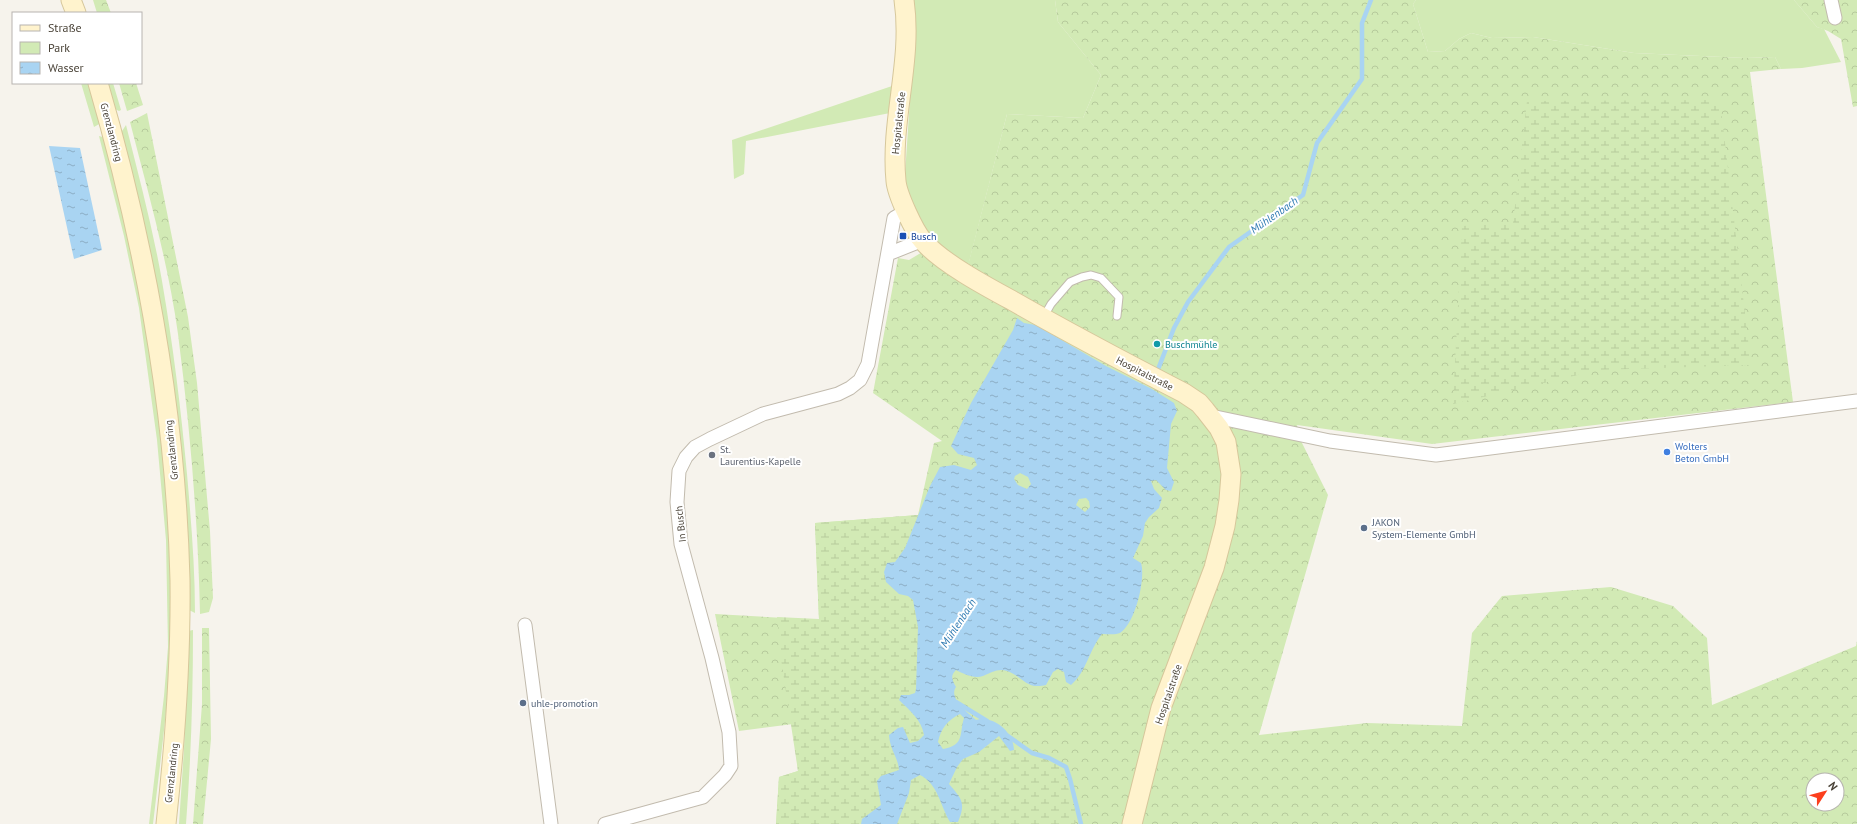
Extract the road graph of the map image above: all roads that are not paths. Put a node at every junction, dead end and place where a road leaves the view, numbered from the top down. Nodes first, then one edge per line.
1 (72, 0) edge
2 (904, 0) edge
3 (1832, 0) edge
4 (76, 12) edge
5 (1835, 18) dead end
6 (98, 84) edge
7 (906, 211) junction
8 (922, 240) junction
9 (888, 254) junction
10 (1117, 316) dead end
11 (1042, 318) junction
12 (1857, 400) edge
13 (1211, 416) junction
14 (525, 625) dead end
15 (166, 824) edge
16 (551, 824) edge
17 (605, 824) edge
18 (1132, 824) edge

1 - 4 street
2 - 7 street, Hospitalstraße
3 - 5 street
6 - 15 street, Grenzlandring
7 - 8 street, Hospitalstraße
7 - 9 street, In Busch
8 - 9 street
8 - 11 street, Hospitalstraße
9 - 17 street, In Busch
10 - 11 lane
11 - 13 street, Hospitalstraße
12 - 13 street
13 - 18 street, Hospitalstraße
14 - 16 street

